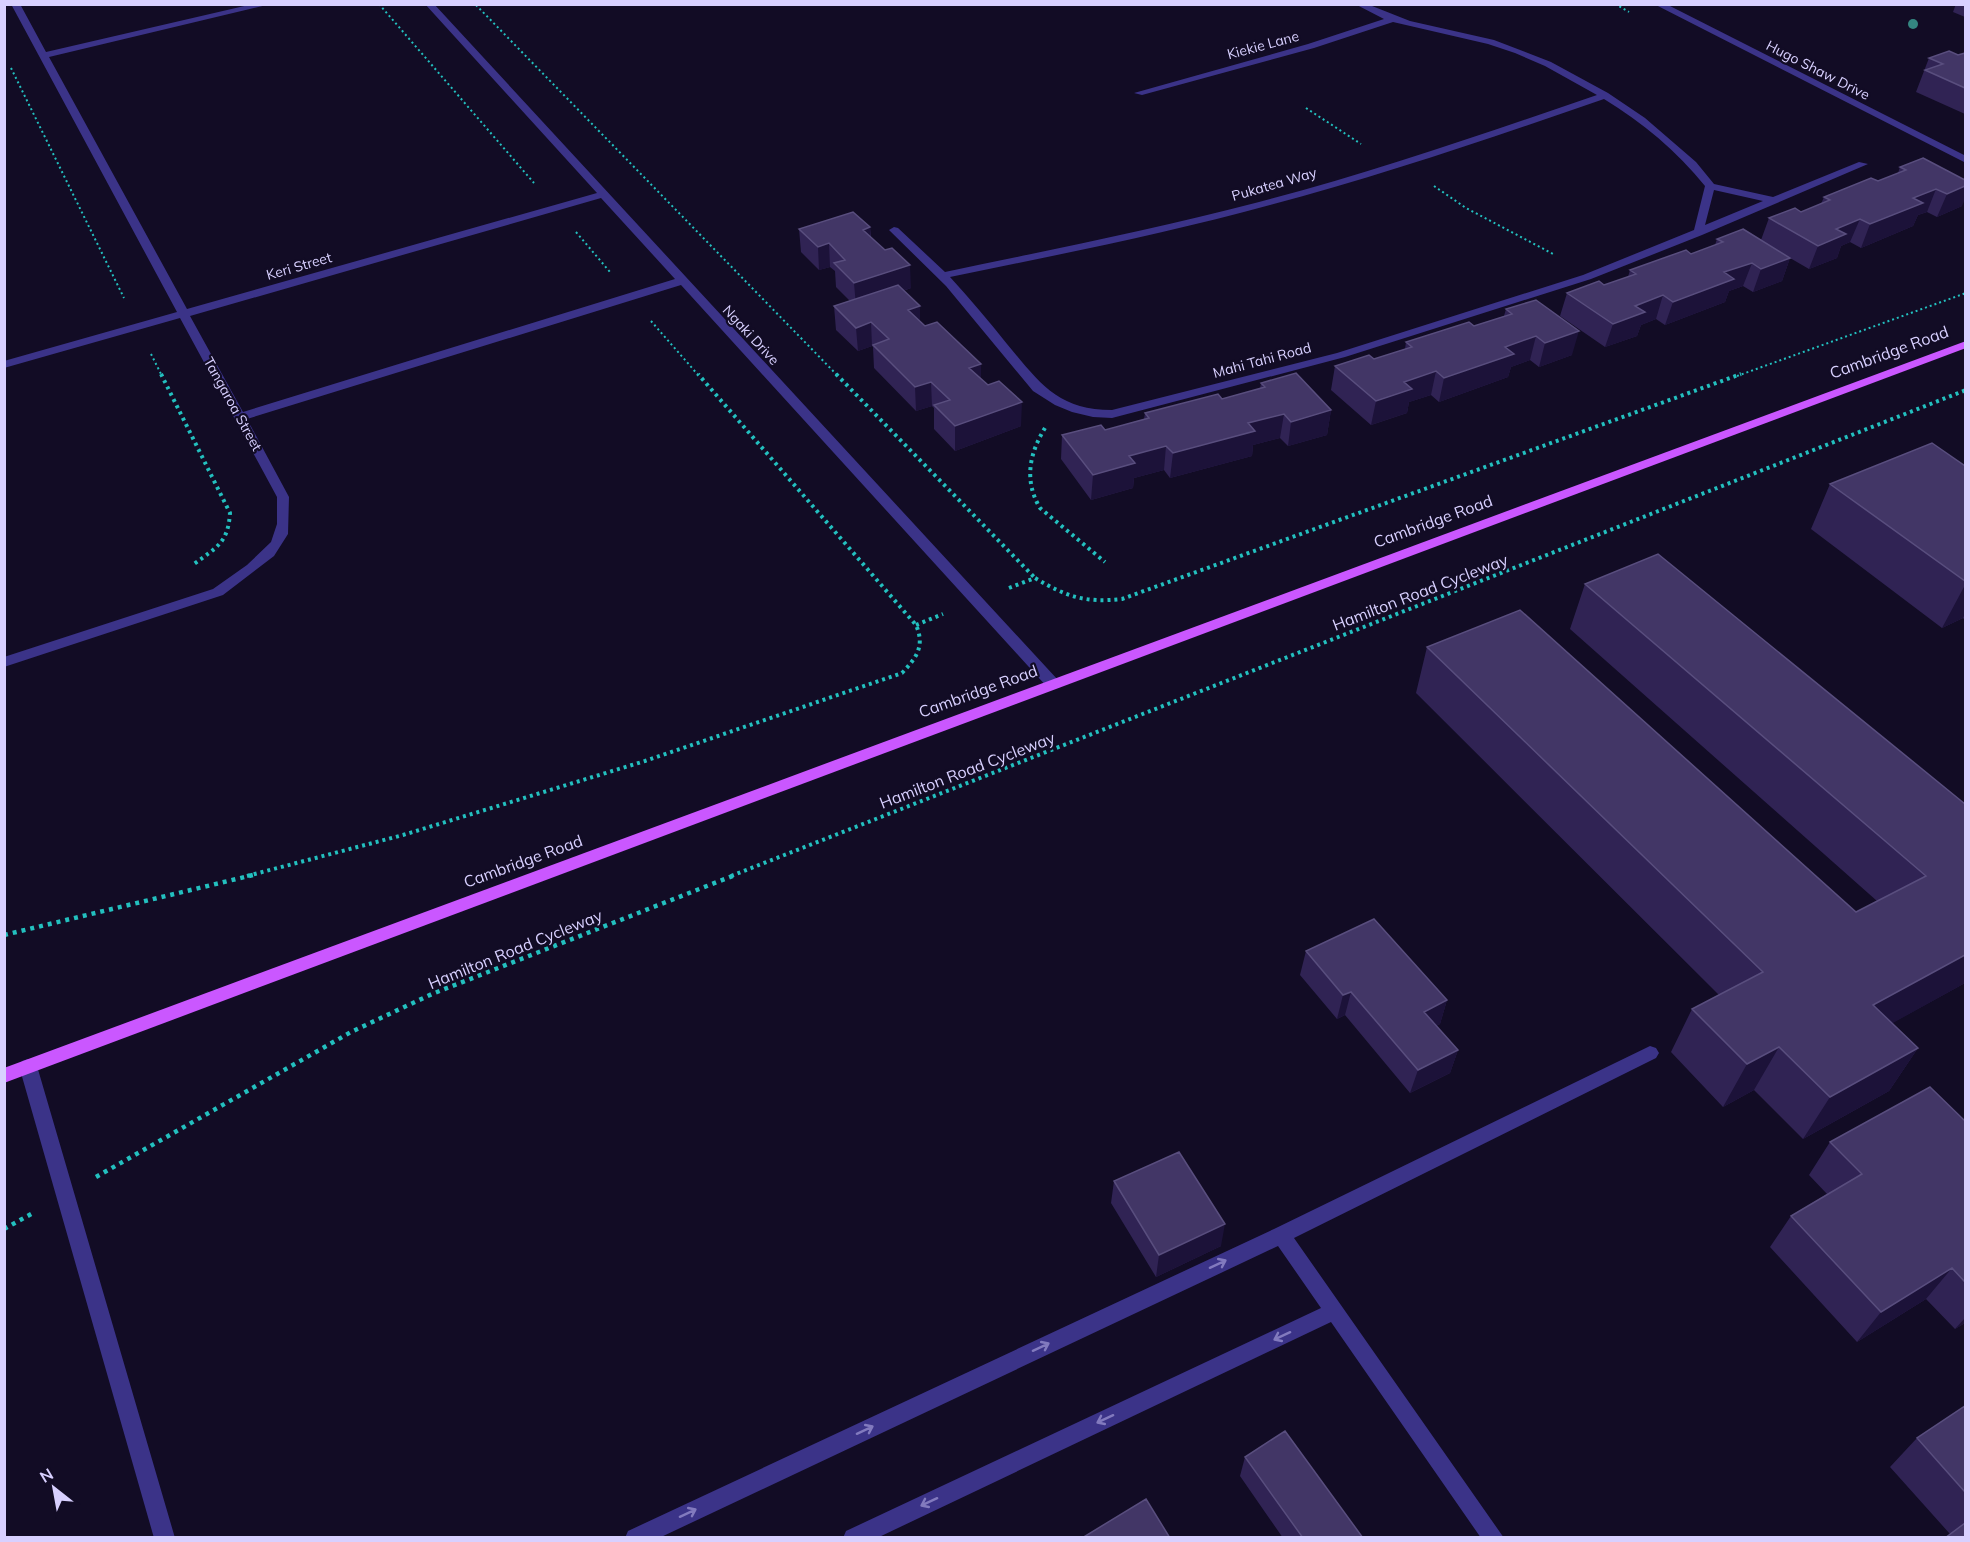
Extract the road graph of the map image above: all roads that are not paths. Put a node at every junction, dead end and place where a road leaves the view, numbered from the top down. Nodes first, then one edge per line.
1 (15, 4) edge
2 (267, 4) edge
3 (429, 4) edge
4 (1359, 4) edge
5 (1658, 4) edge
6 (1392, 20) junction
7 (43, 56) junction
8 (1139, 93) dead end
9 (1605, 95) junction
10 (1965, 160) edge
11 (1863, 164) dead end
12 (1710, 186) junction
13 (601, 195) junction
14 (1773, 200) junction
15 (894, 230) dead end
16 (1698, 232) junction
17 (944, 275) junction
18 (682, 281) junction
19 (184, 314) junction
20 (1965, 344) edge
21 (4, 366) edge
22 (240, 417) junction
23 (4, 662) edge
24 (1053, 684) junction
25 (1650, 1053) dead end
26 (28, 1066) junction
27 (4, 1076) edge
28 (1281, 1235) junction
29 (1335, 1311) junction
30 (165, 1538) edge
31 (635, 1538) edge
32 (853, 1538) edge
33 (1494, 1538) edge

1 - 7 street, Tangaroa Street
2 - 7 street
3 - 13 street, Ngaki Drive
4 - 6 street
5 - 10 street, Hugo Shaw Drive
6 - 8 street, Kiekie Lane
6 - 9 street
7 - 19 street, Tangaroa Street
9 - 12 street
9 - 17 street, Pukatea Way
11 - 14 street, Mahi Tahi Road
12 - 14 street
12 - 16 street
13 - 18 street, Ngaki Drive
13 - 19 street, Keri Street
14 - 16 street, Mahi Tahi Road
15 - 17 street, Mahi Tahi Road
16 - 17 street, Mahi Tahi Road
18 - 22 street
18 - 24 street, Ngaki Drive
19 - 21 street, Keri Street
19 - 22 street, Tangaroa Street
20 - 24 main road, Cambridge Road
22 - 23 street, Tangaroa Street
24 - 26 main road, Cambridge Road
25 - 28 street
26 - 27 main road, Cambridge Road
26 - 30 street
28 - 29 street
31 -> 28 street
29 -> 32 street
29 - 33 street

